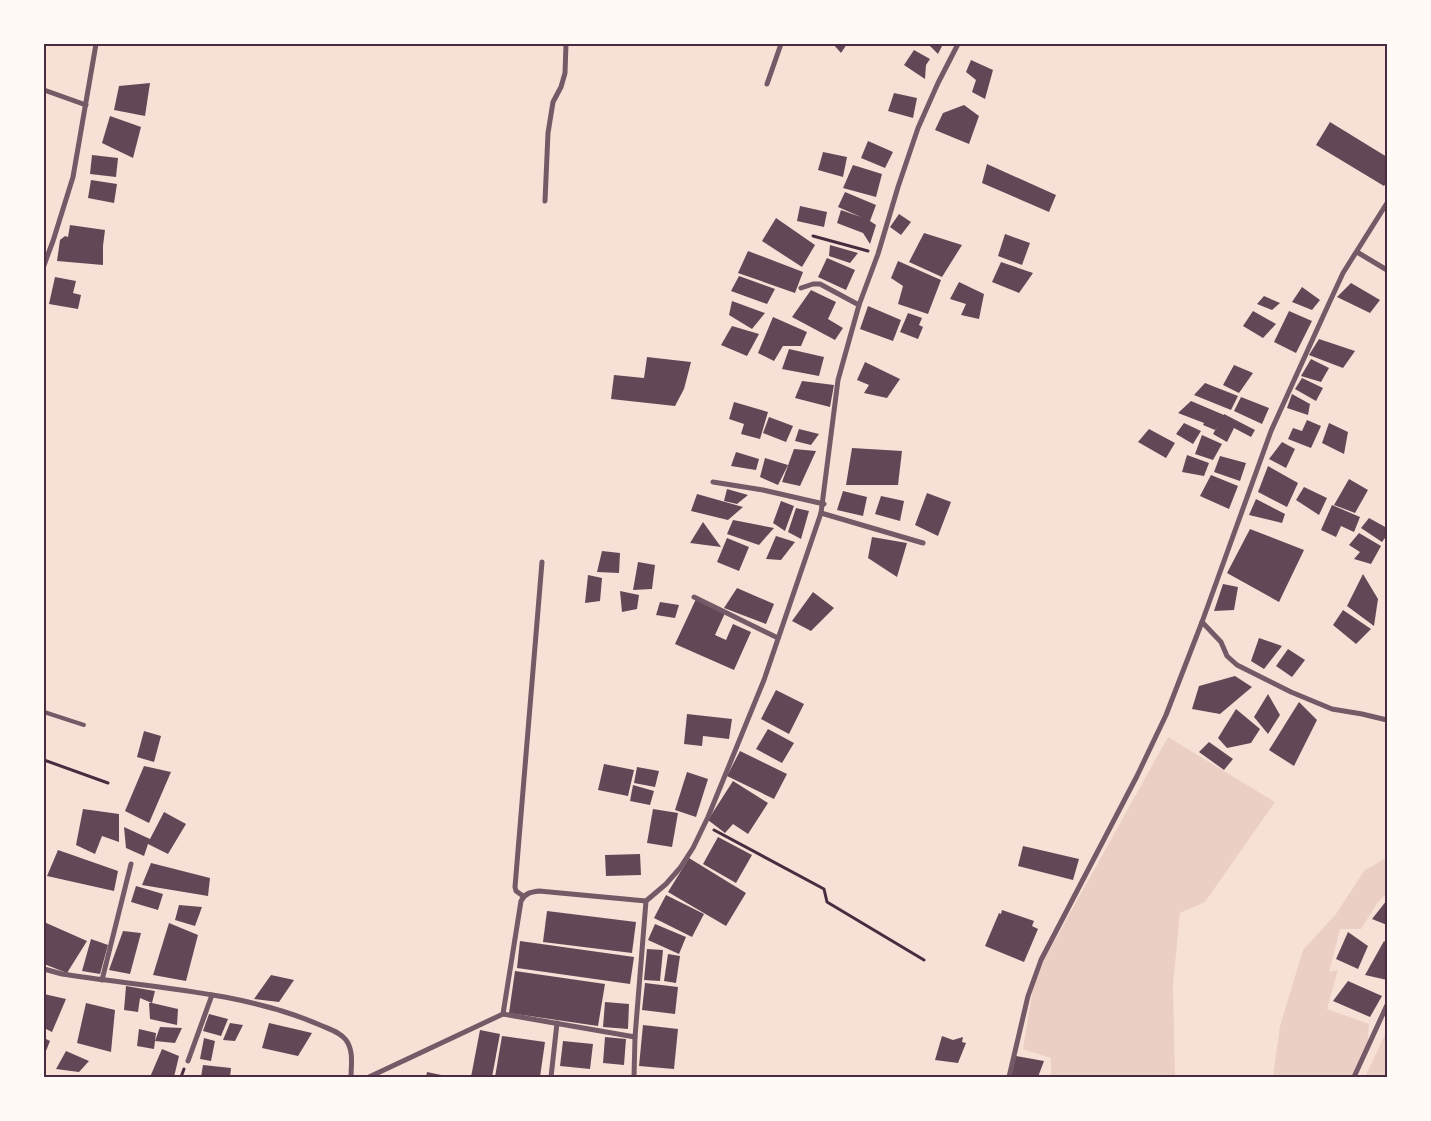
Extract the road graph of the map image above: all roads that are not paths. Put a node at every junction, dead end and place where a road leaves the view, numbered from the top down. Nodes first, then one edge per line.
1 (96, 44) edge
2 (566, 44) edge
3 (781, 44) edge
4 (958, 44) edge
5 (767, 84) dead end
6 (44, 90) edge
7 (86, 105) junction
8 (545, 201) dead end
9 (1387, 202) edge
10 (1357, 252) junction
11 (44, 265) edge
12 (1387, 270) edge
13 (801, 288) dead end
14 (859, 305) junction
15 (713, 482) dead end
16 (824, 504) junction
17 (822, 513) junction
18 (923, 543) dead end
19 (542, 562) dead end
20 (694, 597) dead end
21 (1202, 622) junction
22 (778, 638) junction
23 (44, 712) edge
24 (1387, 720) edge
25 (84, 725) dead end
26 (131, 864) dead end
27 (523, 896) junction
28 (646, 901) junction
29 (44, 969) edge
30 (102, 980) junction
31 (212, 995) junction
32 (1387, 1005) edge
33 (503, 1014) junction
34 (557, 1023) junction
35 (635, 1037) junction
36 (188, 1061) dead end
37 (351, 1077) edge
38 (369, 1077) edge
39 (551, 1077) edge
40 (634, 1077) edge
41 (1008, 1077) edge
42 (1354, 1077) edge

1 - 7 street
2 - 8 street
3 - 5 street
4 - 14 street
6 - 7 street
7 - 11 street
9 - 10 street
10 - 12 street
10 - 21 street
13 - 14 street
14 - 16 street
15 - 16 street
16 - 17 street
17 - 18 street
17 - 22 street
19 - 27 street
20 - 22 street
21 - 24 street
21 - 41 street
22 - 28 street
23 - 25 lane
26 - 30 street
27 - 28 street
27 - 33 street
28 - 35 street
29 - 30 street
30 - 31 street
31 - 36 street
31 - 37 street
32 - 42 street
33 - 34 street
33 - 38 street
34 - 35 street
34 - 39 street
35 - 40 street

